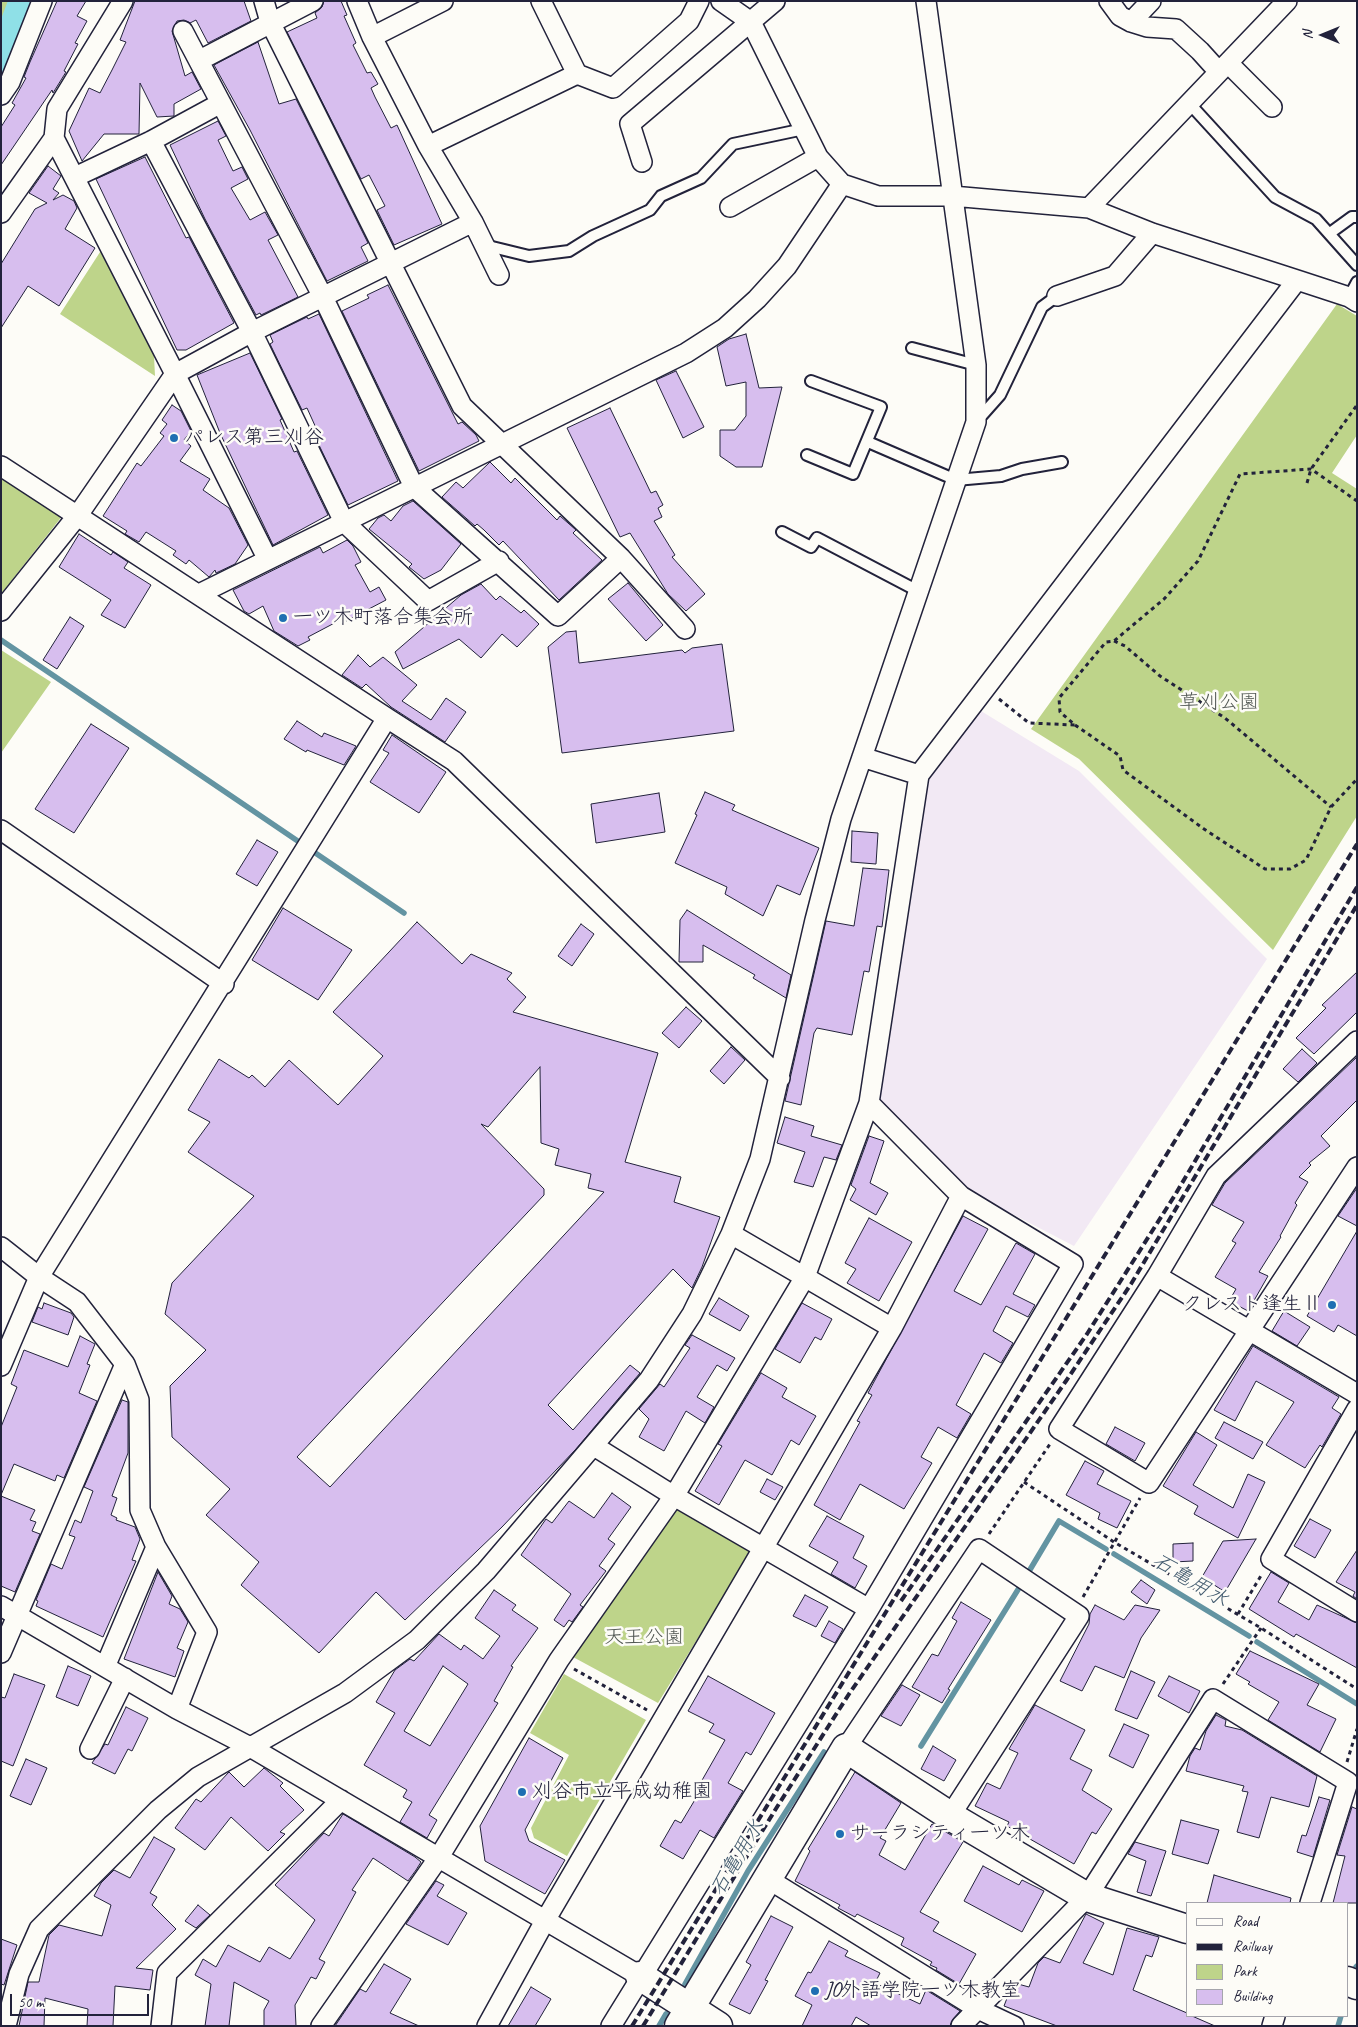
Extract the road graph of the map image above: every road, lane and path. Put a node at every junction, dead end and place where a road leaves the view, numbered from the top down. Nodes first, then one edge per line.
1 (42, 1) edge
2 (123, 1) edge
3 (264, 1) edge
4 (313, 1) edge
5 (357, 1) edge
6 (443, 1) edge
7 (541, 1) edge
8 (699, 1) edge
9 (721, 1) edge
10 (775, 1) edge
11 (926, 1) edge
12 (1110, 1) edge
13 (1151, 1) edge
14 (1288, 1) edge
15 (270, 22) junction
16 (752, 22) junction
17 (1132, 22) junction
18 (183, 30) dead end
19 (372, 37) junction
20 (200, 60) junction
21 (1223, 68) junction
22 (577, 74) junction
23 (1, 96) edge
24 (222, 103) junction
25 (1189, 103) junction
26 (1272, 107) dead end
27 (804, 129) junction
28 (54, 138) junction
29 (151, 141) junction
30 (428, 146) junction
31 (818, 157) junction
32 (642, 162) dead end
33 (75, 177) junction
34 (842, 184) junction
35 (952, 196) junction
36 (730, 207) dead end
37 (1089, 208) junction
38 (1, 213) edge
39 (1357, 217) edge
40 (473, 222) junction
41 (1330, 233) junction
42 (1152, 234) junction
43 (484, 245) junction
44 (392, 264) junction
45 (1357, 265) edge
46 (499, 275) dead end
47 (1298, 280) junction
48 (1354, 294) edge
49 (1057, 296) joint
50 (323, 297) junction
51 (252, 332) junction
52 (912, 348) dead end
53 (976, 365) junction
54 (175, 374) junction
55 (811, 381) dead end
56 (1357, 405) edge
57 (976, 422) junction
58 (868, 442) junction
59 (502, 443) junction
60 (807, 455) dead end
61 (1062, 462) dead end
62 (1, 466) edge
63 (1311, 469) junction
64 (956, 480) junction
65 (1307, 483) dead end
66 (414, 487) junction
67 (1357, 501) edge
68 (78, 515) junction
69 (344, 522) junction
70 (782, 532) dead end
71 (267, 558) junction
72 (621, 558) junction
73 (499, 561) junction
74 (918, 591) junction
75 (199, 594) junction
76 (1, 611) edge
77 (685, 629) dead end
78 (1114, 641) junction
79 (995, 695) dead end
80 (388, 718) junction
81 (1074, 725) junction
82 (862, 757) junction
83 (919, 775) junction
84 (1357, 779) edge
85 (1331, 807) junction
86 (1, 830) edge
87 (224, 984) junction
88 (1357, 1042) edge
89 (780, 1078) junction
90 (869, 1103) junction
91 (1357, 1167) edge
92 (961, 1196) junction
93 (730, 1234) junction
94 (1, 1247) edge
95 (1157, 1276) junction
96 (39, 1277) junction
97 (805, 1277) junction
98 (892, 1328) junction
99 (1249, 1330) junction
100 (125, 1364) junction
101 (1, 1366) edge
102 (1357, 1394) edge
103 (1357, 1409) edge
104 (1059, 1429) junction
105 (594, 1446) junction
106 (1024, 1482) junction
107 (1149, 1483) junction
108 (674, 1496) junction
109 (1114, 1542) junction
110 (156, 1547) junction
111 (765, 1547) junction
112 (979, 1549) junction
113 (1271, 1559) junction
114 (1, 1606) edge
115 (869, 1609) junction
116 (1074, 1612) junction
117 (1357, 1612) edge
118 (1238, 1614) junction
119 (18, 1616) junction
120 (1261, 1628) junction
121 (1, 1653) edge
122 (559, 1660) junction
123 (105, 1667) junction
124 (125, 1678) junction
125 (1357, 1689) edge
126 (1213, 1699) junction
127 (177, 1709) junction
128 (663, 1718) junction
129 (1357, 1728) edge
130 (252, 1748) junction
131 (846, 1748) junction
132 (90, 1749) dead end
133 (1342, 1777) junction
134 (341, 1800) junction
135 (950, 1816) junction
136 (439, 1857) junction
137 (768, 1879) junction
138 (1087, 1897) junction
139 (1310, 1902) edge
140 (546, 1919) junction
141 (1186, 1929) edge
142 (640, 1976) junction
143 (978, 2009) junction
144 (684, 2017) edge
145 (6, 2026) edge
146 (161, 2026) edge
147 (321, 2026) edge
148 (487, 2026) edge
149 (611, 2026) edge
150 (718, 2026) edge
151 (961, 2026) edge
152 (1014, 2026) edge

1 - 23 street
2 - 28 street
3 - 15 street
4 - 15 street
5 - 19 street
6 - 19 street
7 - 22 street
8 - 22 street
9 - 16 street
10 - 16 street
11 - 35 street
12 - 17 street
13 - 17 street
14 - 21 street
15 - 20 street
15 - 44 street
16 - 27 street
16 - 32 street
17 - 21 street
18 - 20 street
19 - 30 street
20 - 24 street
21 - 25 street
21 - 26 street
22 - 30 street
24 - 29 street
24 - 50 street
25 - 37 street
25 - 41 lane
27 - 31 street
27 - 43 lane
28 - 33 street
28 - 38 street
29 - 33 street
29 - 51 street
30 - 40 street
31 - 34 street
31 - 36 street
33 - 54 street
34 - 35 street
34 - 59 street
35 - 37 street
35 - 53 street
37 - 42 street
39 - 41 lane
40 - 43 street
40 - 44 street
41 - 45 lane
42 - 47 street
42 - 49 street
43 - 46 street
44 - 50 street
44 - 59 street
47 - 48 street
47 - 83 street
49 - 57 lane
50 - 51 street
50 - 66 street
51 - 54 street
51 - 69 street
52 - 53 lane
53 - 57 street
54 - 68 street
54 - 71 street
55 - 58 lane
56 - 63 path
57 - 64 street
58 - 60 lane
58 - 64 lane
59 - 66 street
59 - 72 street
61 - 64 lane
62 - 68 street
63 - 65 path
63 - 67 path
63 - 78 path
64 - 74 street
66 - 69 street
66 - 73 street
68 - 75 street
68 - 76 street
69 - 71 street
69 - 73 street
70 - 74 lane
71 - 75 street
72 - 73 street
72 - 77 street
74 - 82 street
75 - 80 street
78 - 81 path
78 - 85 path
79 - 81 path
80 - 87 street
80 - 89 street
81 - 85 path
82 - 83 street
82 - 89 street
83 - 90 street
84 - 85 path
86 - 87 street
87 - 96 street
88 - 95 street
89 - 93 street
90 - 92 street
90 - 97 street
91 - 99 street
92 - 98 street
92 - 115 street
93 - 97 street
93 - 105 street
94 - 96 street
95 - 99 street
95 - 104 street
96 - 100 street
96 - 101 street
97 - 98 street
97 - 108 street
98 - 111 street
99 - 102 street
99 - 107 street
100 - 110 street
100 - 119 street
103 - 113 street
104 - 106 path
104 - 107 street
105 - 108 street
105 - 130 street
106 - 109 path
106 - 112 path
107 - 109 path
108 - 111 street
108 - 122 street
109 - 116 path
109 - 118 path
110 - 123 street
110 - 127 street
111 - 115 street
111 - 128 street
112 - 116 street
112 - 131 street
113 - 117 street
113 - 118 path
114 - 119 street
115 - 142 street
116 - 135 street
118 - 120 path
119 - 121 street
119 - 123 street
120 - 125 path
120 - 126 path
122 - 128 path
122 - 136 street
123 - 124 street
124 - 127 street
124 - 132 street
126 - 133 street
126 - 138 street
127 - 130 street
128 - 140 street
129 - 133 path
130 - 134 street
130 - 145 street
131 - 135 street
131 - 137 street
133 - 139 street
134 - 136 street
134 - 146 street
135 - 138 street
136 - 140 street
136 - 147 street
137 - 143 street
137 - 144 street
138 - 141 street
138 - 143 street
140 - 142 street
140 - 148 street
142 - 144 street
142 - 149 street
143 - 151 street
143 - 152 street
144 - 150 street

